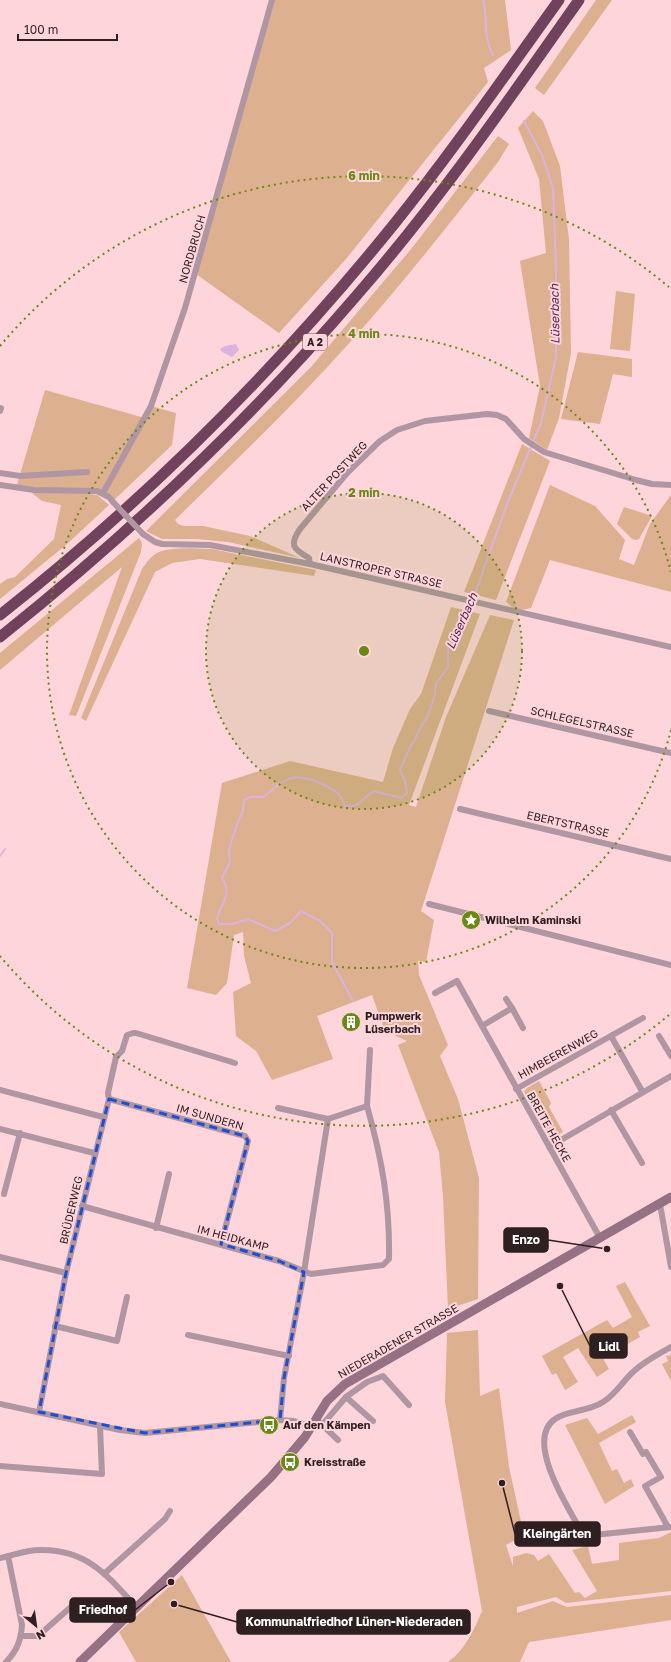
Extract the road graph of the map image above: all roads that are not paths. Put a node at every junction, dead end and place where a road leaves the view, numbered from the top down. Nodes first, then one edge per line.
1 (272, 0) edge
2 (559, 0) edge
3 (579, 0) edge
4 (87, 472) dead end
5 (0, 473) edge
6 (0, 485) edge
7 (671, 485) edge
8 (103, 493) junction
9 (310, 564) junction
10 (0, 615) edge
11 (0, 637) edge
12 (671, 647) edge
13 (489, 711) dead end
14 (671, 753) edge
15 (460, 808) dead end
16 (671, 859) edge
17 (429, 904) dead end
18 (671, 965) edge
19 (435, 993) dead end
20 (506, 999) dead end
21 (512, 1008) junction
22 (643, 1018) dead end
23 (482, 1026) junction
24 (523, 1028) dead end
25 (610, 1036) junction
26 (660, 1036) dead end
27 (370, 1050) dead end
28 (671, 1056) edge
29 (235, 1063) dead end
30 (671, 1076) edge
31 (516, 1089) junction
32 (0, 1090) edge
33 (642, 1091) junction
34 (109, 1099) junction
35 (367, 1106) junction
36 (278, 1108) dead end
37 (611, 1110) junction
38 (104, 1117) junction
39 (328, 1119) junction
40 (0, 1128) edge
41 (20, 1133) junction
42 (549, 1147) junction
43 (94, 1152) junction
44 (642, 1163) dead end
45 (169, 1174) dead end
46 (4, 1194) dead end
47 (671, 1197) edge
48 (660, 1204) junction
49 (82, 1206) junction
50 (156, 1228) junction
51 (600, 1238) junction
52 (221, 1244) junction
53 (0, 1257) edge
54 (671, 1267) edge
55 (304, 1272) junction
56 (66, 1273) junction
57 (127, 1297) dead end
58 (55, 1326) junction
59 (188, 1335) dead end
60 (671, 1348) edge
61 (289, 1356) junction
62 (346, 1397) junction
63 (0, 1404) edge
64 (409, 1405) dead end
65 (39, 1412) junction
66 (280, 1420) junction
67 (373, 1421) dead end
68 (312, 1423) junction
69 (323, 1424) junction
70 (100, 1426) junction
71 (630, 1432) dead end
72 (338, 1440) dead end
73 (0, 1466) edge
74 (170, 1511) dead end
75 (670, 1527) edge
76 (8, 1556) junction
77 (0, 1558) edge
78 (106, 1573) junction
79 (72, 1606) dead end
80 (137, 1608) junction
81 (22, 1636) junction
82 (6, 1662) edge
83 (80, 1662) edge

1 - 8 street, NORDBRUCH
2 - 10 highway, A 2
3 - 11 highway, A 2
4 - 5 street
6 - 8 street
7 - 9 street, ALTER POSTWEG
8 - 9 street, LANSTROPER STRASSE, bridge
9 - 12 street, LANSTROPER STRASSE
13 - 14 street, SCHLEGELSTRASSE
15 - 16 street, EBERTSTRASSE
17 - 18 street
19 - 23 street, BREITE HECKE
20 - 21 street
21 - 23 street
21 - 24 street
22 - 25 street, HIMBEERENWEG
23 - 31 street, BREITE HECKE
25 - 31 street, HIMBEERENWEG
25 - 33 street, HIMBEERENWEG
26 - 28 street
27 - 35 street
29 - 34 street, BRÜDERWEG
30 - 33 street
31 - 42 street, BREITE HECKE
32 - 38 street
33 - 37 street
34 - 38 street, BRÜDERWEG
34 - 52 street, IM SUNDERN
35 - 39 street
35 - 55 street
36 - 39 street
37 - 42 street
37 - 44 street
38 - 43 street, BRÜDERWEG
39 - 55 street
40 - 41 street
41 - 43 street
41 - 46 street
42 - 51 street, BREITE HECKE
43 - 49 street, BRÜDERWEG
45 - 50 street
47 - 48 street, NIEDERADENER STRASSE
48 - 51 street, NIEDERADENER STRASSE
48 - 54 street
49 - 50 street, IM HEIDKAMP
49 - 56 street, BRÜDERWEG
50 - 52 street, IM HEIDKAMP
51 - 68 street, NIEDERADENER STRASSE
52 - 55 street, IM HEIDKAMP
53 - 56 street
55 - 61 street
56 - 58 street, BRÜDERWEG
57 - 58 street
58 - 65 street, BRÜDERWEG
59 - 61 street
60 - 75 street
61 - 66 street
62 - 64 street
62 - 67 street
62 - 69 street
63 - 65 street
65 - 70 street
66 - 68 street
66 - 70 street
68 - 69 street
68 - 80 street, NIEDERADENER STRASSE
69 - 72 street
70 - 73 street
71 - 75 street
74 - 78 street
76 - 77 street
76 - 78 street
76 - 81 street
78 - 80 street
79 - 81 street
80 - 83 street, NIEDERADENER STRASSE
81 - 82 street

